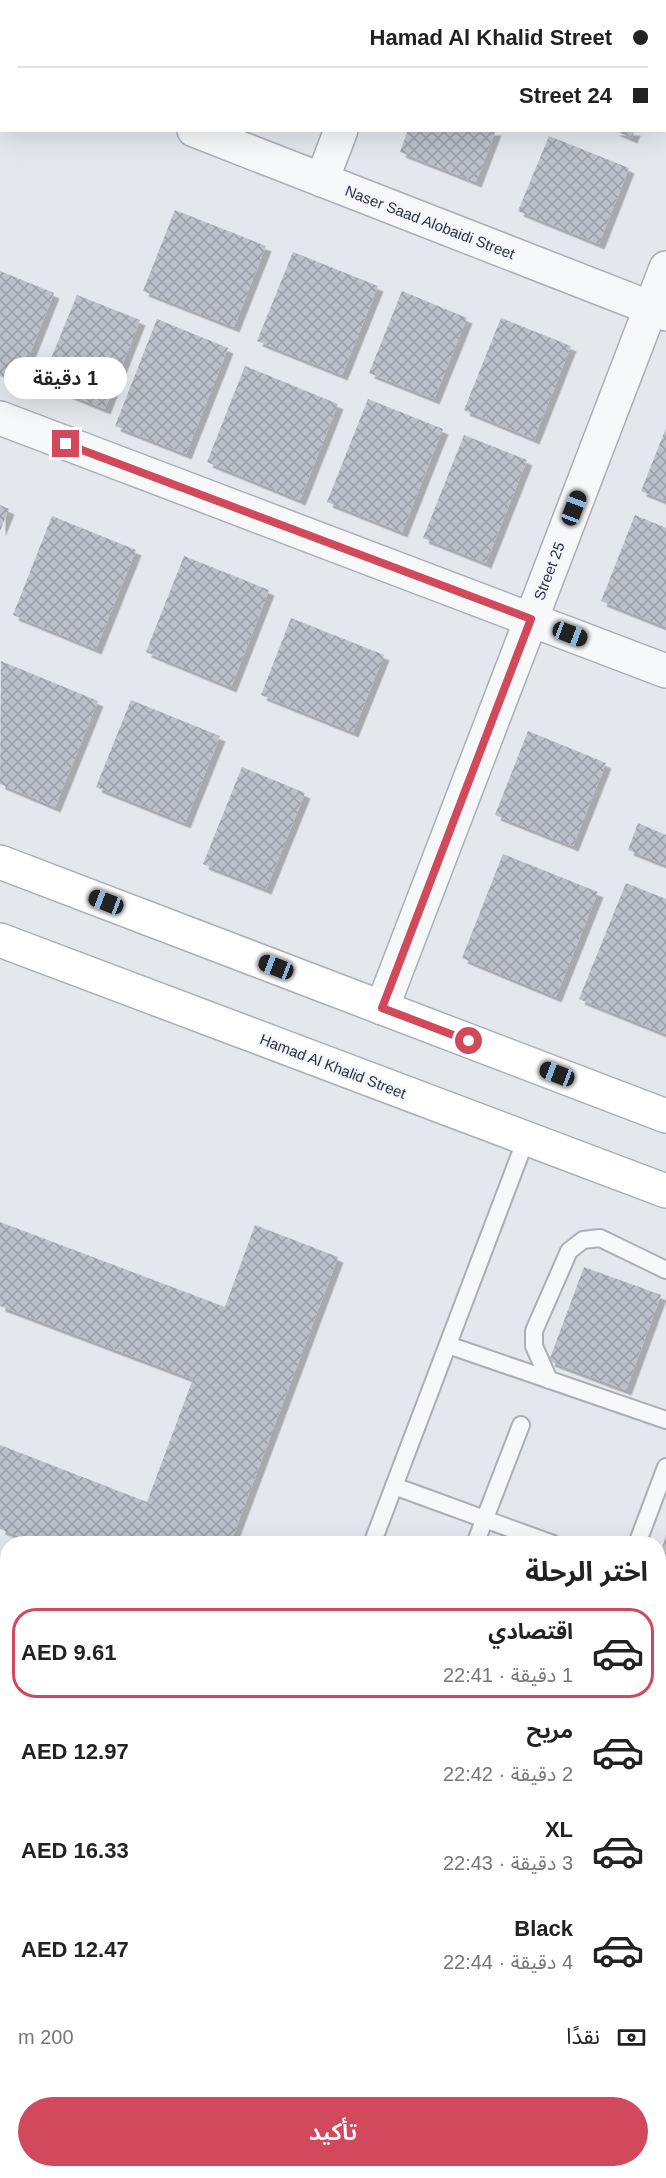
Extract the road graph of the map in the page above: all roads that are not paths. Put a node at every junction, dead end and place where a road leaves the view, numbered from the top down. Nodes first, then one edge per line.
1 (199, 132) edge
2 (340, 132) edge
3 (322, 180) junction
4 (666, 268) edge
5 (658, 311) edge
6 (0, 418) edge
7 (531, 619) junction
8 (666, 670) edge
9 (0, 862) edge
10 (0, 940) edge
11 (382, 1008) junction
12 (666, 1116) edge
13 (526, 1139) junction
14 (666, 1191) edge
15 (666, 1270) edge
16 (448, 1345) junction
17 (549, 1380) junction
18 (666, 1420) edge
19 (520, 1425) dead end
20 (666, 1467) edge
21 (394, 1486) junction
22 (483, 1520) junction
23 (375, 1536) edge
24 (478, 1536) edge
25 (530, 1536) edge
26 (640, 1536) edge

1 - 3 street, Naser Saad Alobaidi Street
2 - 3 street
3 - 5 street, Naser Saad Alobaidi Street
4 - 5 street, Street 25
5 - 7 street, Street 25
6 - 7 street
7 - 8 street
7 - 11 street, Street 25
9 - 11 street
10 - 13 street, Hamad Al Khalid Street
11 - 12 street
13 - 14 street, Hamad Al Khalid Street
13 - 16 lane
15 - 17 lane
16 - 17 lane
16 - 21 lane
17 - 18 lane
19 - 22 lane
20 - 26 lane
21 - 22 lane
21 - 23 lane
22 - 24 lane
22 - 25 lane

